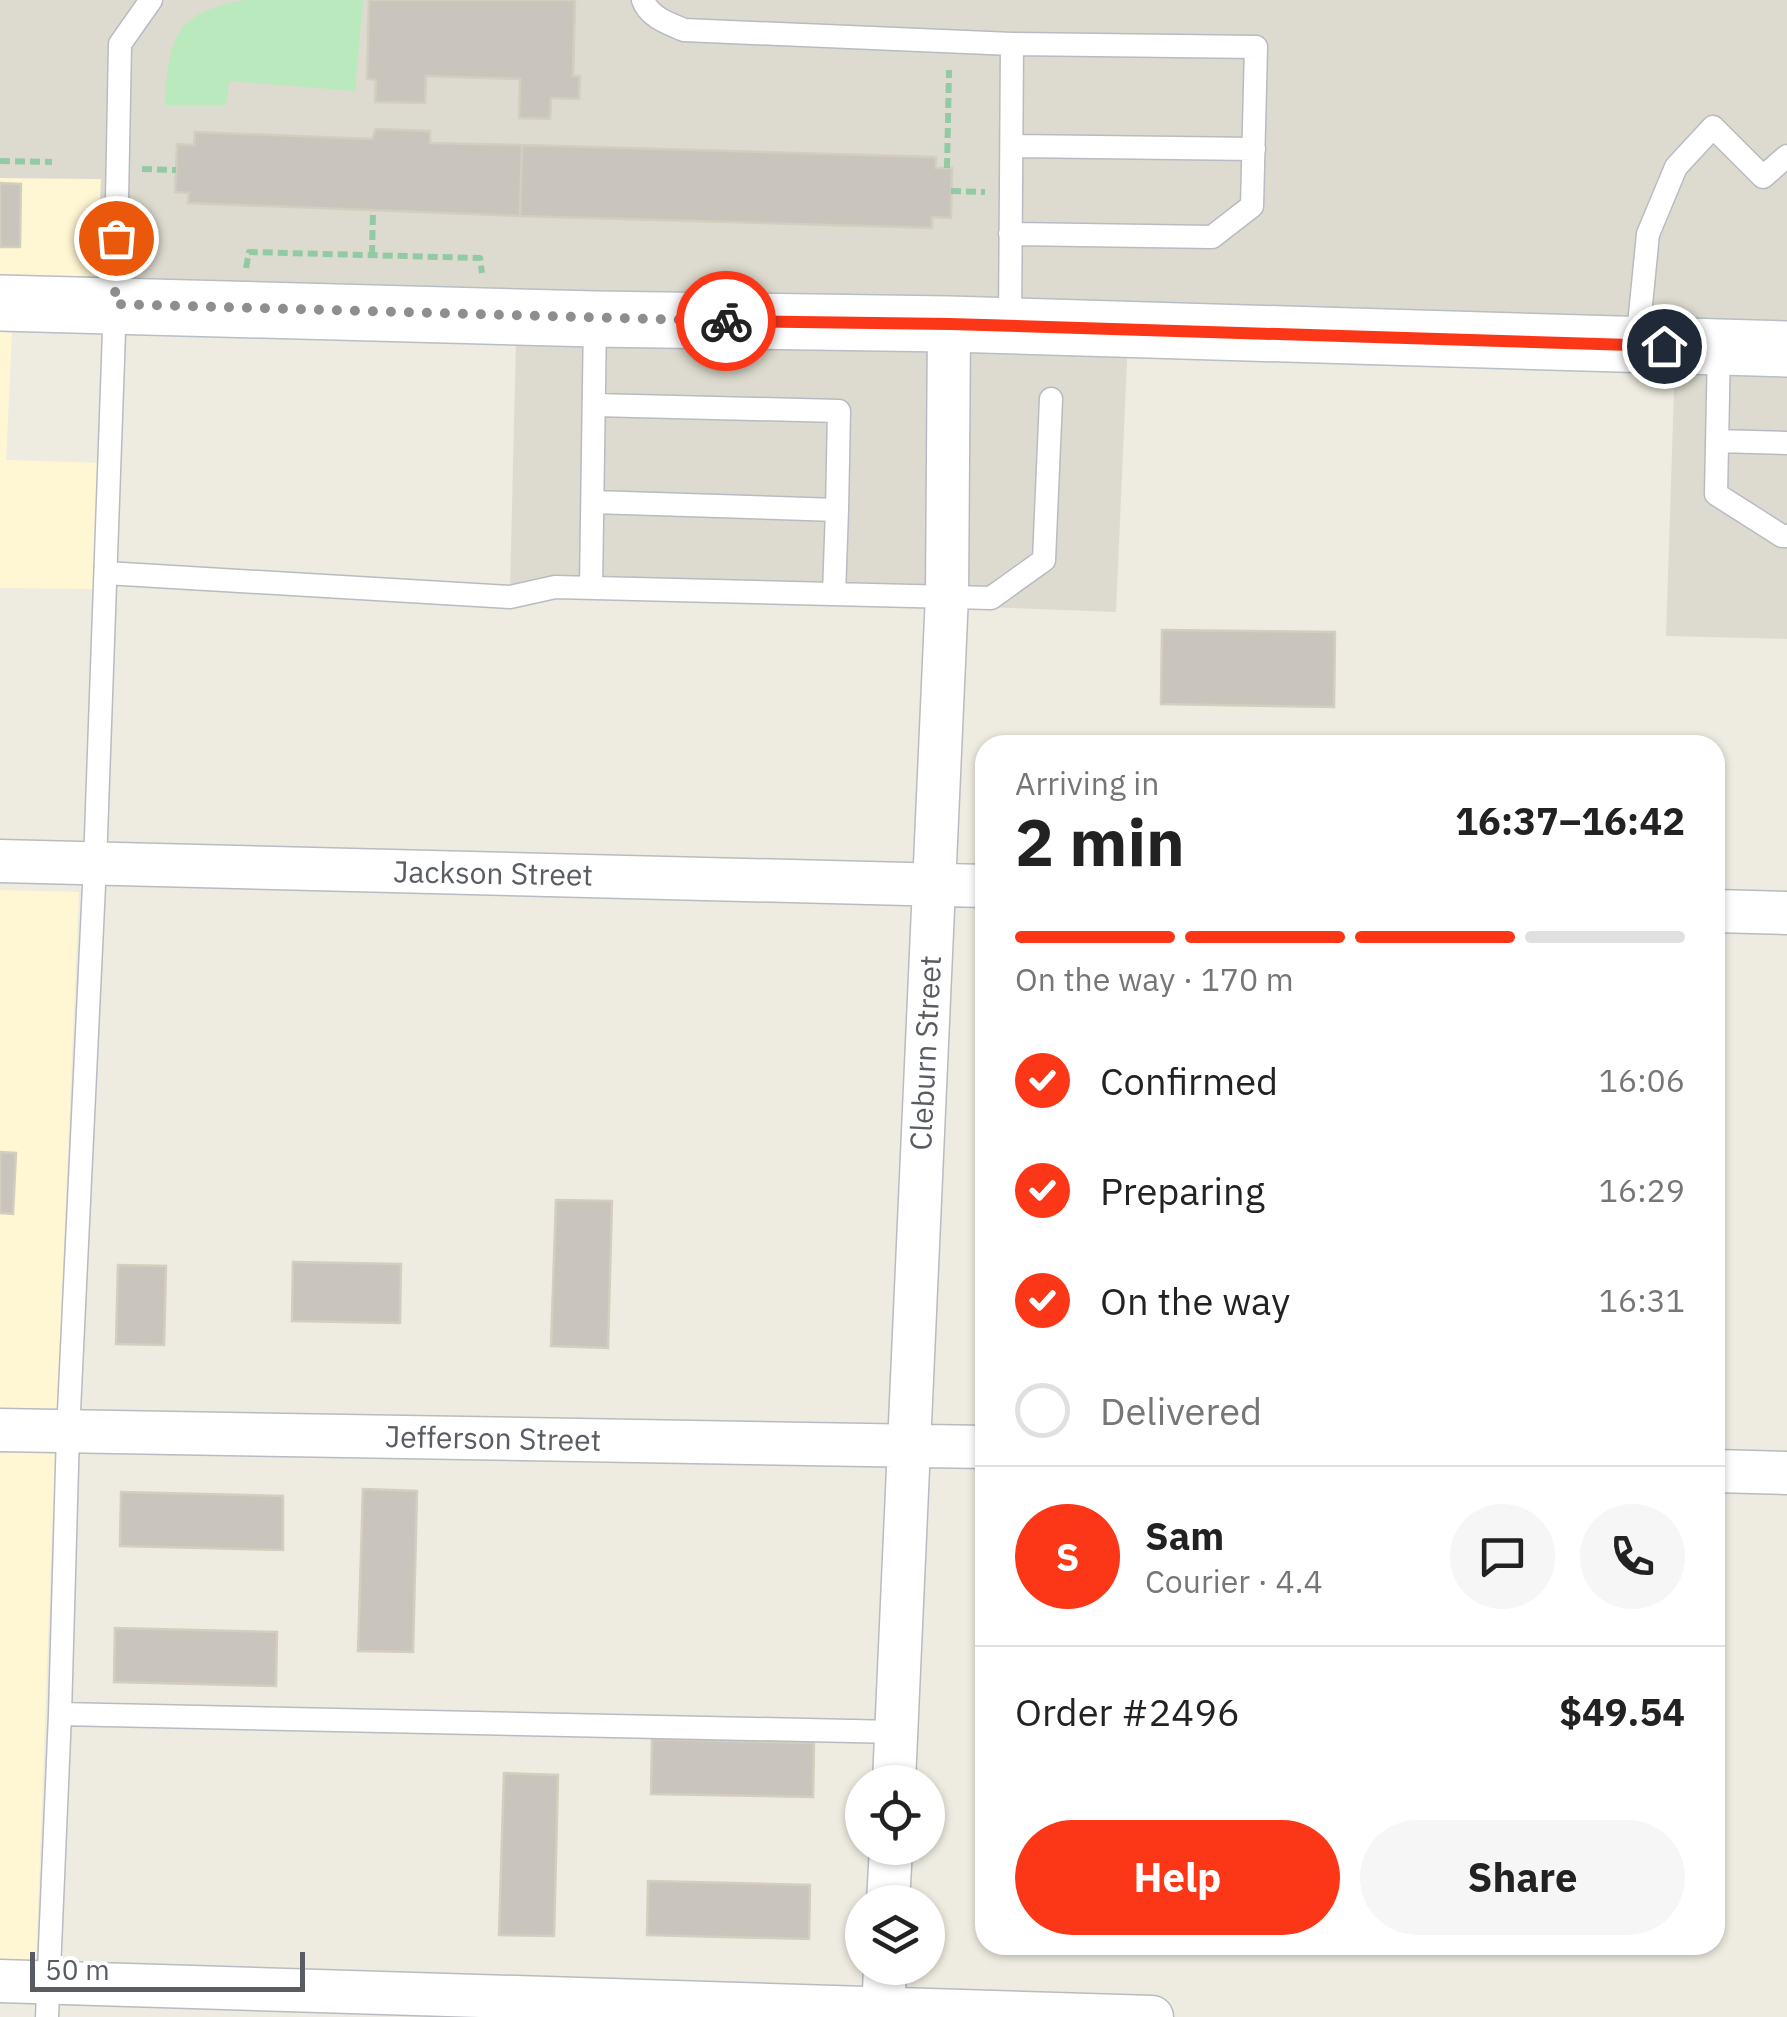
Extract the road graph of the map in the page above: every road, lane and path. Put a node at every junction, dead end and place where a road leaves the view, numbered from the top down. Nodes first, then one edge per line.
1 (152, 0) edge
2 (644, 0) edge
3 (950, 42) junction
4 (1012, 44) junction
5 (1012, 146) junction
6 (1254, 150) junction
7 (1787, 156) edge
8 (0, 161) edge
9 (52, 162) dead end
10 (946, 168) dead end
11 (373, 210) dead end
12 (1010, 234) junction
13 (372, 255) junction
14 (245, 274) dead end
15 (483, 279) dead end
16 (0, 302) edge
17 (115, 304) junction
18 (595, 318) junction
19 (950, 324) junction
20 (1010, 326) junction
21 (1637, 345) junction
22 (1718, 347) junction
23 (1787, 349) edge
24 (1051, 399) dead end
25 (595, 405) junction
26 (1717, 441) junction
27 (1787, 443) edge
28 (594, 502) junction
29 (836, 510) junction
30 (1787, 536) edge
31 (106, 572) junction
32 (591, 587) junction
33 (834, 594) junction
34 (947, 595) junction
35 (0, 862) edge
36 (95, 864) junction
37 (934, 884) junction
38 (975, 886) edge
39 (1725, 911) edge
40 (1787, 913) edge
41 (0, 1430) edge
42 (68, 1432) junction
43 (909, 1445) junction
44 (975, 1448) edge
45 (1725, 1471) edge
46 (1787, 1473) edge
47 (60, 1714) junction
48 (896, 1732) junction
49 (895, 1765) edge
50 (0, 1981) edge
51 (884, 1998) edge
52 (48, 1999) edge
53 (1152, 2017) edge

1 - 17 lane
2 - 3 lane
3 - 4 lane
3 - 10 path
4 - 5 lane
4 - 6 lane
5 - 6 lane
5 - 12 lane
6 - 12 lane
7 - 21 lane
8 - 9 path
11 - 13 path
12 - 20 lane
13 - 14 path
13 - 15 path
16 - 17 street
17 - 18 street
17 - 31 lane
18 - 19 street
18 - 25 lane
19 - 20 street
19 - 34 street, Cleburn Street
20 - 21 street
21 - 22 street
22 - 23 street
22 - 26 lane
24 - 34 lane
25 - 28 lane
25 - 29 lane
26 - 27 lane
26 - 30 lane
28 - 29 lane
28 - 32 lane
29 - 33 lane
31 - 32 lane
31 - 36 lane
32 - 33 lane
33 - 34 lane
34 - 37 street, Cleburn Street
35 - 36 street, Jackson Street
36 - 37 street, Jackson Street
36 - 42 lane
37 - 38 street, Jackson Street
37 - 43 street, Cleburn Street
39 - 40 street
41 - 42 street, Jefferson Street
42 - 43 street, Jefferson Street
42 - 47 lane
43 - 44 street, Jefferson Street
43 - 48 street, Cleburn Street
45 - 46 street
47 - 48 lane
47 - 52 lane
48 - 49 street, Cleburn Street
50 - 52 street
51 - 52 street
51 - 53 street

